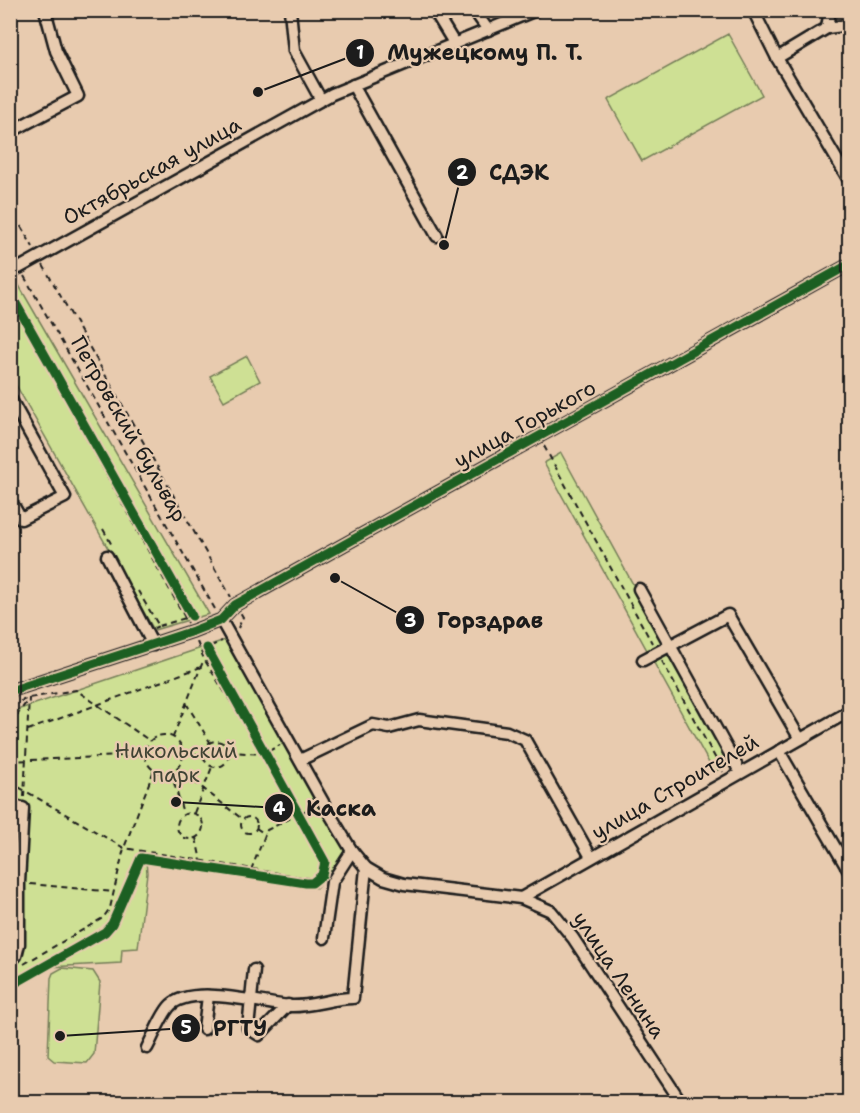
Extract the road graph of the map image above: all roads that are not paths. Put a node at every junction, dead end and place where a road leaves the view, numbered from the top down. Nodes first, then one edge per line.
1 (45, 10) edge
2 (290, 10) edge
3 (434, 10) edge
4 (474, 10) edge
5 (537, 10) edge
6 (753, 10) edge
7 (830, 10) edge
8 (849, 25) edge
9 (826, 28) junction
10 (488, 30) junction
11 (454, 43) junction
12 (777, 58) junction
13 (353, 85) junction
14 (321, 100) junction
15 (10, 132) edge
16 (849, 182) edge
17 (437, 236) dead end
18 (849, 264) edge
19 (19, 268) road end
20 (10, 398) edge
21 (10, 507) edge
22 (107, 556) dead end
23 (639, 589) dead end
24 (221, 620) junction
25 (153, 645) junction
26 (671, 646) junction
27 (643, 660) dead end
28 (10, 691) edge
29 (849, 711) edge
30 (800, 739) junction
31 (779, 751) junction
32 (300, 760) junction
33 (741, 772) junction
34 (10, 805) edge
35 (352, 851) junction
36 (591, 857) junction
37 (366, 868) junction
38 (849, 873) edge
39 (521, 898) junction
40 (324, 938) dead end
41 (10, 960) edge
42 (254, 970) dead end
43 (208, 996) junction
44 (252, 1001) junction
45 (288, 1005) junction
46 (204, 1029) dead end
47 (147, 1048) dead end
48 (681, 1102) edge

1 - 15 street
2 - 14 street
3 - 11 street
4 - 10 street
5 - 10 street, Октябрьская улица
6 - 12 street
7 - 9 street
8 - 9 street
9 - 12 street
10 - 11 street, Октябрьская улица
11 - 13 street, Октябрьская улица
12 - 16 street
13 - 14 street, Октябрьская улица
13 - 17 street
14 - 19 street, Октябрьская улица
18 - 24 street, улица Горького
20 - 21 street
22 - 25 street
23 - 26 street
24 - 25 street
24 - 32 street, улица Ленина
25 - 28 street
26 - 27 street
26 - 30 street
26 - 33 street
29 - 30 street, улица Строителей
30 - 31 street, улица Строителей
31 - 33 street, улица Строителей
31 - 38 street
32 - 35 street, улица Ленина
32 - 36 street
33 - 36 street, улица Строителей
34 - 41 street
35 - 37 street, улица Ленина
35 - 40 street
36 - 39 street, улица Строителей
37 - 39 street, улица Ленина
37 - 45 street
39 - 48 street, улица Ленина
42 - 44 street
43 - 44 street
43 - 46 street
43 - 47 street
44 - 45 street
44 - 45 street

